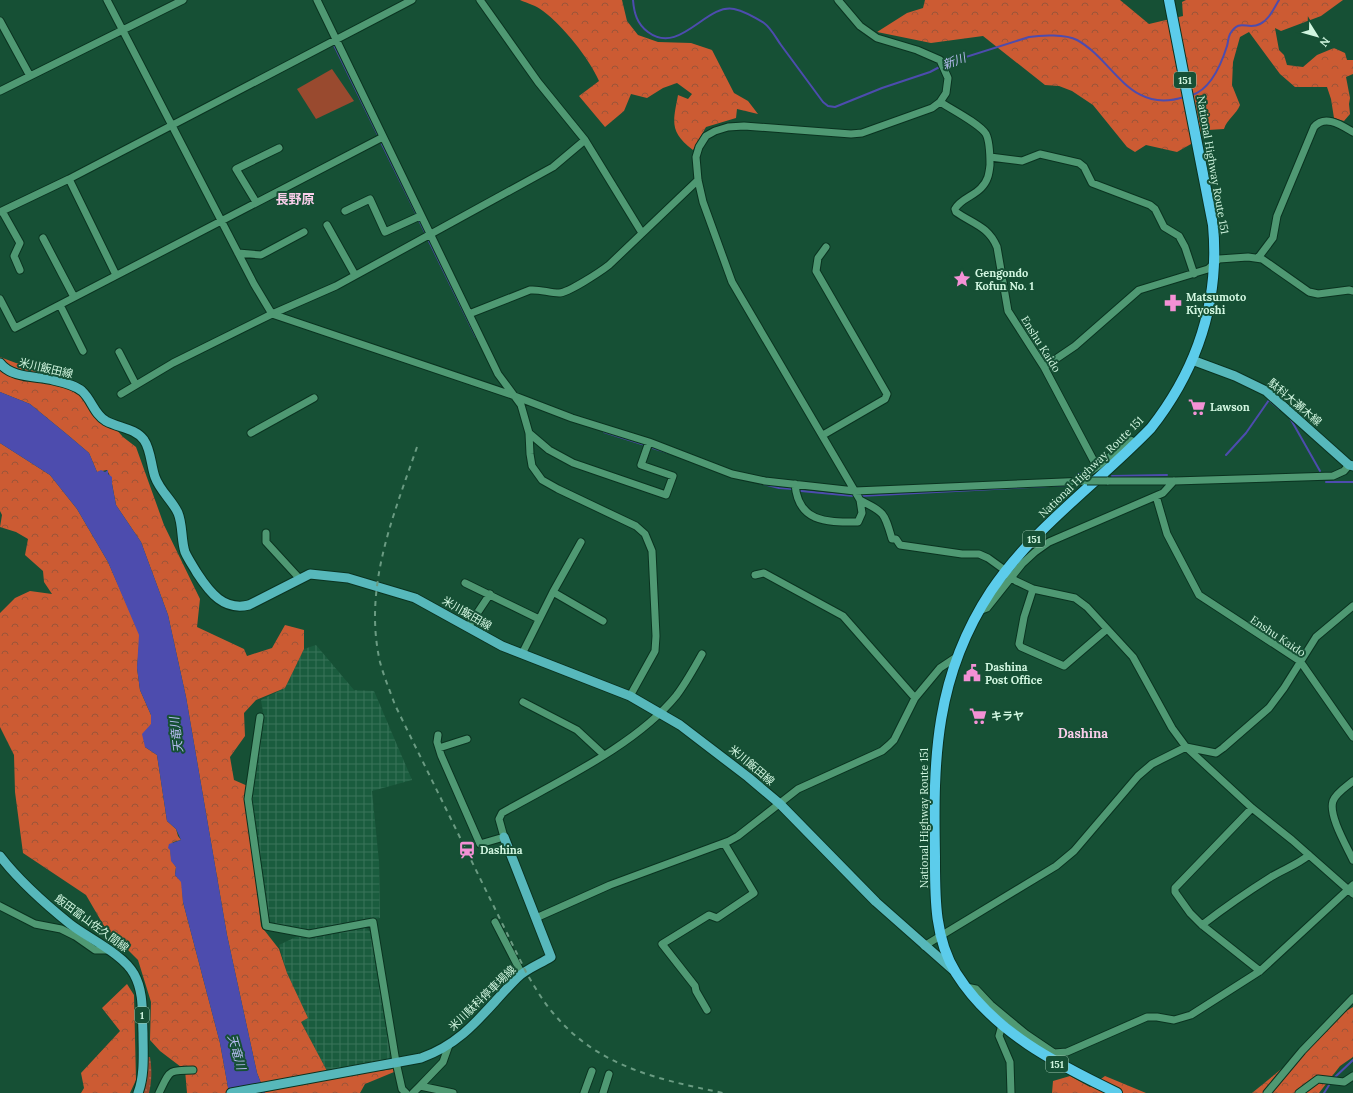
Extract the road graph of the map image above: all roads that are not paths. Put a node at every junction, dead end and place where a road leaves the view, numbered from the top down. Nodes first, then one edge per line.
1 (107, 0) edge
2 (184, 0) edge
3 (317, 0) edge
4 (412, 0) edge
5 (480, 0) edge
6 (838, 0) edge
7 (1170, 0) edge
8 (0, 21) edge
9 (122, 30) junction
10 (335, 40) junction
11 (30, 76) junction
12 (0, 91) edge
13 (940, 102) junction
14 (172, 126) junction
15 (1353, 132) edge
16 (383, 137) junction
17 (585, 140) junction
18 (279, 148) dead end
19 (990, 157) junction
20 (70, 179) junction
21 (698, 180) junction
22 (256, 202) junction
23 (1, 211) edge
24 (345, 211) dead end
25 (420, 216) junction
26 (221, 220) junction
27 (327, 225) dead end
28 (304, 232) dead end
29 (642, 233) junction
30 (430, 235) junction
31 (42, 238) dead end
32 (826, 247) dead end
33 (238, 254) junction
34 (1258, 258) junction
35 (1215, 263) junction
36 (20, 270) dead end
37 (1194, 274) junction
38 (116, 275) junction
39 (355, 275) junction
40 (1353, 291) edge
41 (74, 297) junction
42 (0, 299) edge
43 (60, 305) junction
44 (272, 314) junction
45 (469, 314) junction
46 (83, 351) dead end
47 (119, 352) dead end
48 (1192, 360) junction
49 (0, 363) edge
50 (1044, 367) junction
51 (136, 385) junction
52 (121, 394) dead end
53 (512, 395) junction
54 (314, 398) dead end
55 (251, 433) dead end
56 (529, 433) junction
57 (823, 435) junction
58 (649, 442) junction
59 (1136, 443) junction
60 (1351, 465) edge
61 (1097, 467) junction
62 (1077, 481) junction
63 (1174, 481) junction
64 (795, 484) junction
65 (855, 491) junction
66 (1156, 496) junction
67 (860, 500) junction
68 (266, 533) dead end
69 (581, 542) dead end
70 (1007, 574) junction
71 (754, 575) dead end
72 (299, 578) junction
73 (465, 583) dead end
74 (1033, 588) junction
75 (553, 592) junction
76 (490, 594) junction
77 (1353, 606) edge
78 (538, 619) junction
79 (603, 621) dead end
80 (468, 627) junction
81 (1107, 629) junction
82 (522, 654) junction
83 (702, 654) dead end
84 (958, 656) junction
85 (1300, 661) junction
86 (630, 696) junction
87 (915, 698) junction
88 (523, 702) dead end
89 (661, 712) junction
90 (260, 717) dead end
91 (438, 735) dead end
92 (1353, 737) edge
93 (467, 739) dead end
94 (1186, 747) junction
95 (439, 748) junction
96 (604, 755) junction
97 (1353, 782) edge
98 (780, 804) junction
99 (1252, 808) junction
100 (504, 836) junction
101 (724, 843) junction
102 (1308, 855) junction
103 (0, 856) edge
104 (1353, 860) edge
105 (1351, 890) edge
106 (0, 906) edge
107 (536, 918) junction
108 (495, 922) dead end
109 (1202, 925) junction
110 (940, 934) junction
111 (924, 946) junction
112 (107, 950) junction
113 (954, 971) junction
114 (1260, 971) junction
115 (522, 974) junction
116 (966, 987) junction
117 (1353, 998) edge
118 (707, 1010) dead end
119 (1002, 1025) junction
120 (449, 1046) junction
121 (396, 1062) junction
122 (193, 1070) dead end
123 (592, 1071) dead end
124 (609, 1074) dead end
125 (1353, 1076) edge
126 (420, 1086) junction
127 (138, 1093) edge
128 (159, 1093) edge
129 (231, 1093) edge
130 (406, 1093) edge
131 (414, 1093) edge
132 (452, 1093) edge
133 (584, 1093) edge
134 (603, 1093) edge
135 (1011, 1093) edge
136 (1117, 1093) edge
137 (1267, 1093) edge
138 (1299, 1093) edge

1 - 9 street
2 - 9 street
3 - 10 street
4 - 10 street
5 - 17 street
6 - 13 street
7 - 35 highway, National Highway Route 151 / 151
8 - 11 street
9 - 11 street
9 - 14 street
10 - 14 street
10 - 16 street
11 - 12 street
13 - 19 street, Enshu Kaido
13 - 21 street
14 - 20 street
14 - 26 street
15 - 34 street
16 - 22 street
16 - 25 street
17 - 29 street
17 - 30 street
18 - 22 street
19 - 37 street
19 - 50 street, Enshu Kaido
20 - 23 street
20 - 38 street
21 - 29 street
21 - 57 street
22 - 26 street
23 - 36 street
24 - 25 street
25 - 30 street
26 - 33 street
26 - 38 street
27 - 39 street
28 - 33 street
29 - 45 street
30 - 39 street
30 - 45 street
31 - 41 street
32 - 57 street
33 - 44 street
34 - 35 street
34 - 40 street
35 - 37 street
35 - 48 highway, National Highway Route 151 / 151
37 - 50 street
38 - 41 street
39 - 44 street
41 - 43 street
42 - 43 street
43 - 46 street
44 - 51 street
44 - 53 street
45 - 53 street
47 - 51 street
48 - 59 highway, National Highway Route 151 / 151
48 - 60 main road, 駄科大瀬木線
49 - 72 main road, 米川飯田線
50 - 61 street, Enshu Kaido
51 - 52 street
53 - 56 street
53 - 58 street
54 - 55 street
56 - 58 street
56 - 86 street
57 - 65 street
58 - 64 street
59 - 61 street
59 - 70 highway, National Highway Route 151 / 151
60 - 63 street
61 - 62 street
62 - 63 street, bridge
62 - 65 street
63 - 66 street
64 - 65 street
64 - 67 street
65 - 67 street
66 - 70 street
66 - 85 street, Enshu Kaido
67 - 70 street
68 - 72 street
69 - 75 street
70 - 74 street
70 - 84 highway, National Highway Route 151 / 151
71 - 87 street
72 - 80 main road, 米川飯田線
73 - 76 street
74 - 81 street
74 - 81 street
75 - 78 street
75 - 79 street
76 - 78 street
76 - 80 street
77 - 85 street
78 - 82 street
80 - 82 main road, 米川飯田線
81 - 94 street
82 - 86 main road, 米川飯田線
83 - 89 street
84 - 87 street
84 - 110 highway, National Highway Route 151 / 151
85 - 92 street, Enshu Kaido
85 - 94 street
86 - 89 main road, 米川飯田線
87 - 98 street
88 - 96 street
89 - 96 street
89 - 98 main road, 米川飯田線
90 - 121 street
91 - 95 street
93 - 95 street
94 - 99 street
94 - 110 street
95 - 100 street
96 - 100 street
97 - 104 street
98 - 101 street
98 - 111 main road, 米川飯田線
99 - 102 street
99 - 109 street
100 - 107 main road, 米川駄科停車場線
101 - 107 street
101 - 118 street
102 - 105 street
102 - 109 street
103 - 112 main road, 飯田富山佐久間線 / 1
105 - 114 street
106 - 112 street
107 - 115 main road, 米川駄科停車場線
108 - 115 street
109 - 114 street
110 - 111 street
110 - 113 highway, National Highway Route 151 / 151
111 - 113 main road, 米川飯田線
112 - 127 main road, 飯田富山佐久間線 / 1
113 - 116 highway, National Highway Route 151 / 151
114 - 116 street
115 - 120 main road, 米川駄科停車場線
116 - 119 highway, National Highway Route 151 / 151
117 - 137 street
119 - 135 street
119 - 136 highway, National Highway Route 151 / 151
120 - 121 main road, 米川駄科停車場線
120 - 126 street
121 - 129 main road, 米川駄科停車場線
121 - 130 street
122 - 128 street
123 - 133 street
124 - 134 street
125 - 138 street
126 - 131 street
126 - 132 street

